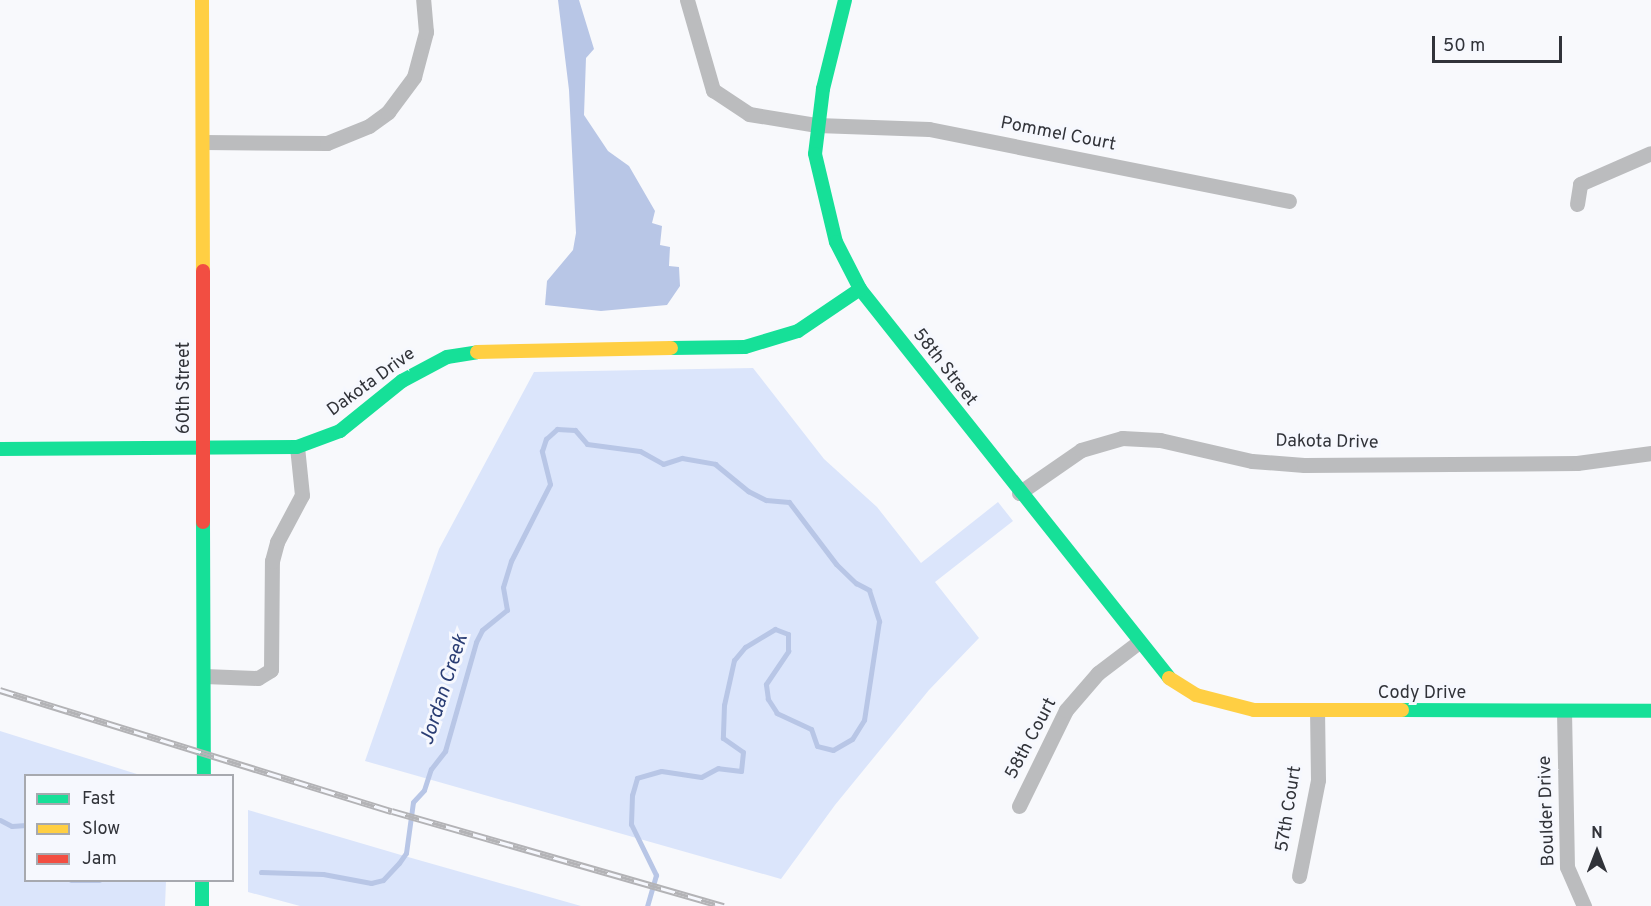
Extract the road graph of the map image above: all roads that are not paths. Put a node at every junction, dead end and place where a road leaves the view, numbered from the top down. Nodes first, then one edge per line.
1 (202, 0) edge
2 (423, 0) edge
3 (687, 0) edge
4 (845, 0) edge
5 (817, 125) junction
6 (203, 142) junction
7 (1651, 153) edge
8 (1289, 201) dead end
9 (1577, 204) dead end
10 (860, 289) junction
11 (297, 447) junction
12 (203, 448) junction
13 (0, 449) edge
14 (1651, 453) edge
15 (1019, 494) junction
16 (1136, 644) junction
17 (204, 676) junction
18 (1196, 695) joint
19 (1564, 711) junction
20 (1651, 711) edge
21 (1317, 712) junction
22 (204, 774) edge
23 (1019, 807) dead end
24 (1299, 876) dead end
25 (202, 882) edge
26 (202, 906) edge
27 (1584, 906) edge

1 - 6 street, 60th Street
2 - 6 street
3 - 5 street, Pommel Court
4 - 5 street, 58th Street
5 - 8 street, Pommel Court
5 - 10 street, 58th Street
6 - 12 street, 60th Street
7 - 9 street
10 - 11 street, Dakota Drive
10 - 15 street, 58th Street
11 - 12 street, Dakota Drive
11 - 17 street
12 - 13 street, Dakota Drive
12 - 17 street, 60th Street
14 - 15 street, Dakota Drive
15 - 16 street, 58th Street
16 - 18 street, 58th Street
16 - 23 street, 58th Court
17 - 22 street, 60th Street
18 - 21 street, Cody Drive
19 - 20 street, Cody Drive
19 - 21 street, Cody Drive
19 - 27 street, Boulder Drive
21 - 24 street, 57th Court
25 - 26 street

